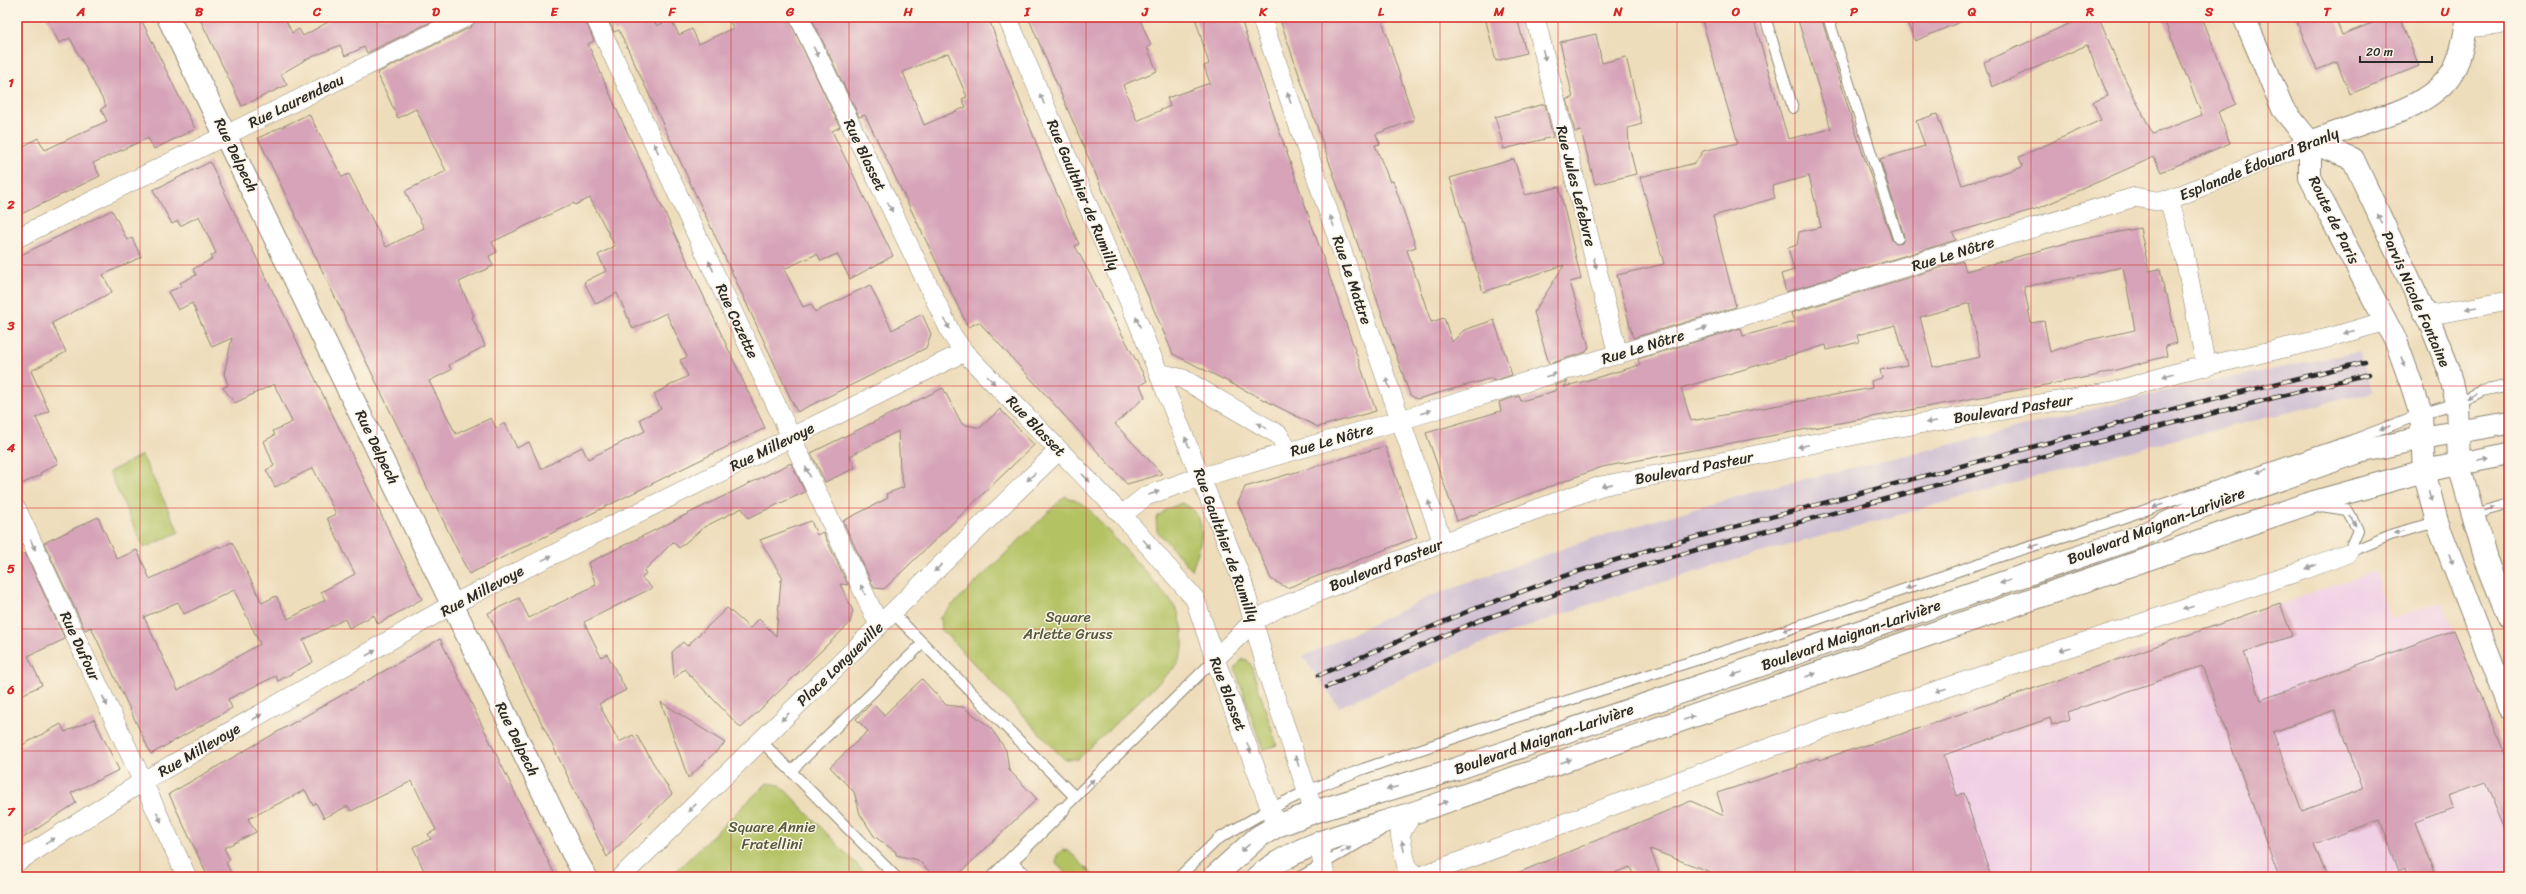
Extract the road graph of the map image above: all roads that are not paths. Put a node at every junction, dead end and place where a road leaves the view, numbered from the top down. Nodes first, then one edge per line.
1 (168, 17) edge
2 (466, 17) edge
3 (595, 17) edge
4 (798, 17) edge
5 (1007, 17) edge
6 (1261, 17) edge
7 (1765, 17) edge
8 (1828, 17) edge
9 (2244, 17) edge
10 (1538, 18) edge
11 (2467, 22) edge
12 (2509, 22) edge
13 (1793, 108) dead end
14 (226, 135) junction
15 (2310, 142) junction
16 (2169, 200) junction
17 (17, 238) edge
18 (1898, 238) dead end
19 (2509, 301) edge
20 (2386, 320) junction
21 (2430, 323) junction
22 (964, 352) junction
23 (1618, 355) junction
24 (2206, 367) junction
25 (1159, 373) junction
26 (2509, 385) edge
27 (2457, 403) junction
28 (2421, 414) junction
29 (1401, 420) junction
30 (2509, 423) edge
31 (2458, 431) junction
32 (792, 438) junction
33 (2422, 438) junction
34 (1059, 450) junction
35 (1288, 452) junction
36 (2509, 454) edge
37 (2459, 465) junction
38 (2424, 471) junction
39 (1202, 478) junction
40 (2307, 504) junction
41 (2509, 504) edge
42 (17, 510) edge
43 (1122, 515) junction
44 (2472, 515) junction
45 (2437, 522) junction
46 (1443, 543) junction
47 (2348, 552) junction
48 (454, 604) junction
49 (2509, 618) edge
50 (886, 619) junction
51 (1255, 620) junction
52 (923, 643) junction
53 (1215, 659) junction
54 (2509, 708) edge
55 (761, 740) junction
56 (791, 770) junction
57 (142, 782) junction
58 (1307, 791) junction
59 (1075, 798) junction
60 (1062, 810) joint
61 (1314, 812) junction
62 (1403, 817) junction
63 (1273, 818) junction
64 (1291, 853) junction
65 (1323, 861) edge
66 (17, 862) edge
67 (1010, 862) junction
68 (187, 877) edge
69 (586, 877) edge
70 (621, 877) edge
71 (896, 877) edge
72 (994, 877) edge
73 (1025, 877) edge
74 (1179, 877) edge
75 (1214, 877) edge
76 (1257, 877) edge
77 (1300, 877) edge
78 (1417, 877) edge

1 - 14 main road, Rue Delpech
2 - 14 street, Rue Laurendeau
32 -> 3 street, Rue Cozette
4 -> 22 street, Rue Blasset
25 -> 5 street, Rue Gaulthier de Rumilly
29 -> 6 street, Rue Le Mattre
7 - 13 lane
8 - 18 lane
9 - 15 main road
10 -> 23 street, Rue Jules Lefebvre
11 - 12 street
11 - 15 main road, Esplanade Édouard Branly
14 - 17 street, Rue Laurendeau
14 - 48 main road, Rue Delpech
15 - 16 street, Esplanade Édouard Branly
15 - 20 main road, Route de Paris
21 -> 15 main road, Parvis Nicole Fontaine
23 -> 16 street, Rue Le Nôtre
16 - 24 street, Esplanade Édouard Branly
19 -> 21 street
20 -> 24 street
20 -> 28 main road, Route de Paris, bridge
21 - 27 main road, Parvis Nicole Fontaine, bridge
22 - 32 street, Rue Millevoye
22 -> 34 street, Rue Blasset
29 -> 23 street, Rue Le Nôtre
24 -> 46 street, Boulevard Pasteur
35 -> 25 street
39 -> 25 street, Rue Gaulthier de Rumilly
26 -> 27 lane
27 - 28 lane
27 - 31 main road, Parvis Nicole Fontaine
28 - 33 main road
28 -> 58 lane
29 - 35 street, Rue Le Nôtre
46 -> 29 street, Rue Le Mattre
30 - 31 main road, Boulevard Maignan-Larivière
31 - 33 main road, Boulevard Maignan-Larivière
31 - 37 main road, Parvis Nicole Fontaine
48 -> 32 street, Rue Millevoye
50 -> 32 street, Rue Cozette
33 - 38 main road
33 -> 61 main road, Boulevard Maignan-Larivière
34 -> 43 street, Rue Blasset
34 -> 50 street, Place Longueville
35 - 39 street, Rue Le Nôtre
37 -> 36 main road, Boulevard Maignan-Larivière
37 - 38 main road, Boulevard Maignan-Larivière
37 - 44 main road, Parvis Nicole Fontaine
38 - 40 main road, Boulevard Maignan-Larivière
38 -> 45 main road
43 -> 39 street, Rue Le Nôtre
39 - 51 street, Rue Gaulthier de Rumilly
40 -> 47 lane
62 -> 40 main road, Boulevard Maignan-Larivière
44 -> 41 lane
42 -> 57 street, Rue Dufour
43 -> 53 street, Rue Blasset
44 - 49 main road, Parvis Nicole Fontaine
45 -> 47 lane
45 -> 54 main road
46 - 51 street, Boulevard Pasteur
47 -> 78 street
57 -> 48 street, Rue Millevoye
48 - 69 main road, Rue Delpech
50 - 52 lane
50 -> 55 street, Place Longueville
51 - 53 street, Boulevard Pasteur
58 -> 51 street, Rue Gaulthier de Rumilly
52 - 56 lane
52 - 59 lane
59 -> 53 lane
53 -> 63 street, Rue Blasset
55 - 56 lane
55 -> 70 street, Place Longueville
56 - 71 lane
66 -> 57 street, Rue Millevoye
57 -> 68 street, Rue Dufour
58 - 61 street, Rue Gaulthier de Rumilly
58 - 63 lane
59 - 60 lane
60 - 67 street
61 - 63 main road, Boulevard Maignan-Larivière
61 - 65 main road
65 -> 62 main road, Boulevard Maignan-Larivière
78 -> 62 street
63 - 64 main road
63 - 74 lane
63 -> 75 main road, Boulevard Maignan-Larivière
64 - 65 main road, Boulevard Maignan-Larivière
64 - 76 main road, Boulevard Maignan-Larivière
65 - 77 lane
67 - 72 street
67 - 73 street

